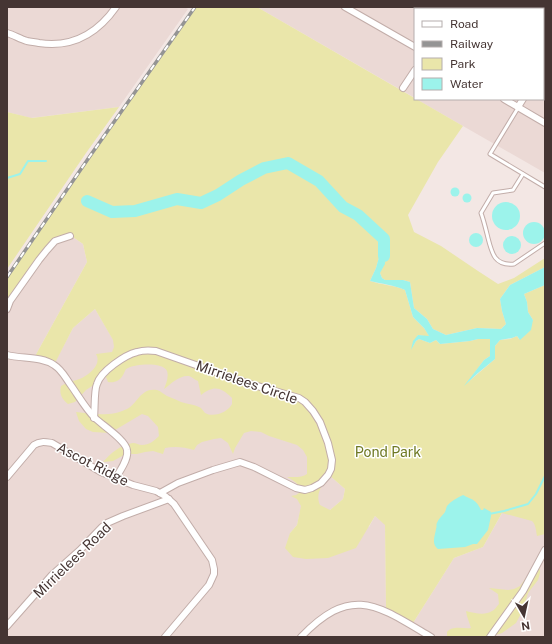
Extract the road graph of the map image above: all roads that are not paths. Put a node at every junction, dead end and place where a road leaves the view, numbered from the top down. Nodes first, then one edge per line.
1 (116, 7) edge
2 (345, 7) edge
3 (7, 33) edge
4 (414, 46) edge
5 (414, 72) edge
6 (403, 88) dead end
7 (506, 100) edge
8 (522, 100) edge
9 (518, 107) junction
10 (545, 123) edge
11 (523, 174) junction
12 (545, 187) edge
13 (70, 236) dead end
14 (545, 243) edge
15 (7, 309) edge
16 (7, 355) edge
17 (94, 418) junction
18 (7, 477) edge
19 (116, 478) junction
20 (160, 493) junction
21 (169, 499) junction
22 (545, 550) edge
23 (7, 626) edge
24 (165, 637) edge
25 (301, 637) edge
26 (431, 637) edge
27 (490, 637) edge

1 - 3 street
2 - 4 street
5 - 6 street
7 - 9 street
8 - 9 street
9 - 10 street
9 - 11 lane
11 - 12 lane
11 - 14 lane
13 - 15 street
16 - 17 street
17 - 19 street
17 - 20 street, Mirrielees Circle
18 - 19 street, Ascot Ridge
19 - 20 street, Ascot Ridge
20 - 21 street, Ascot Ridge
21 - 23 street, Mirrielees Road
21 - 24 street, Ascot Ridge
22 - 27 street
25 - 26 street

